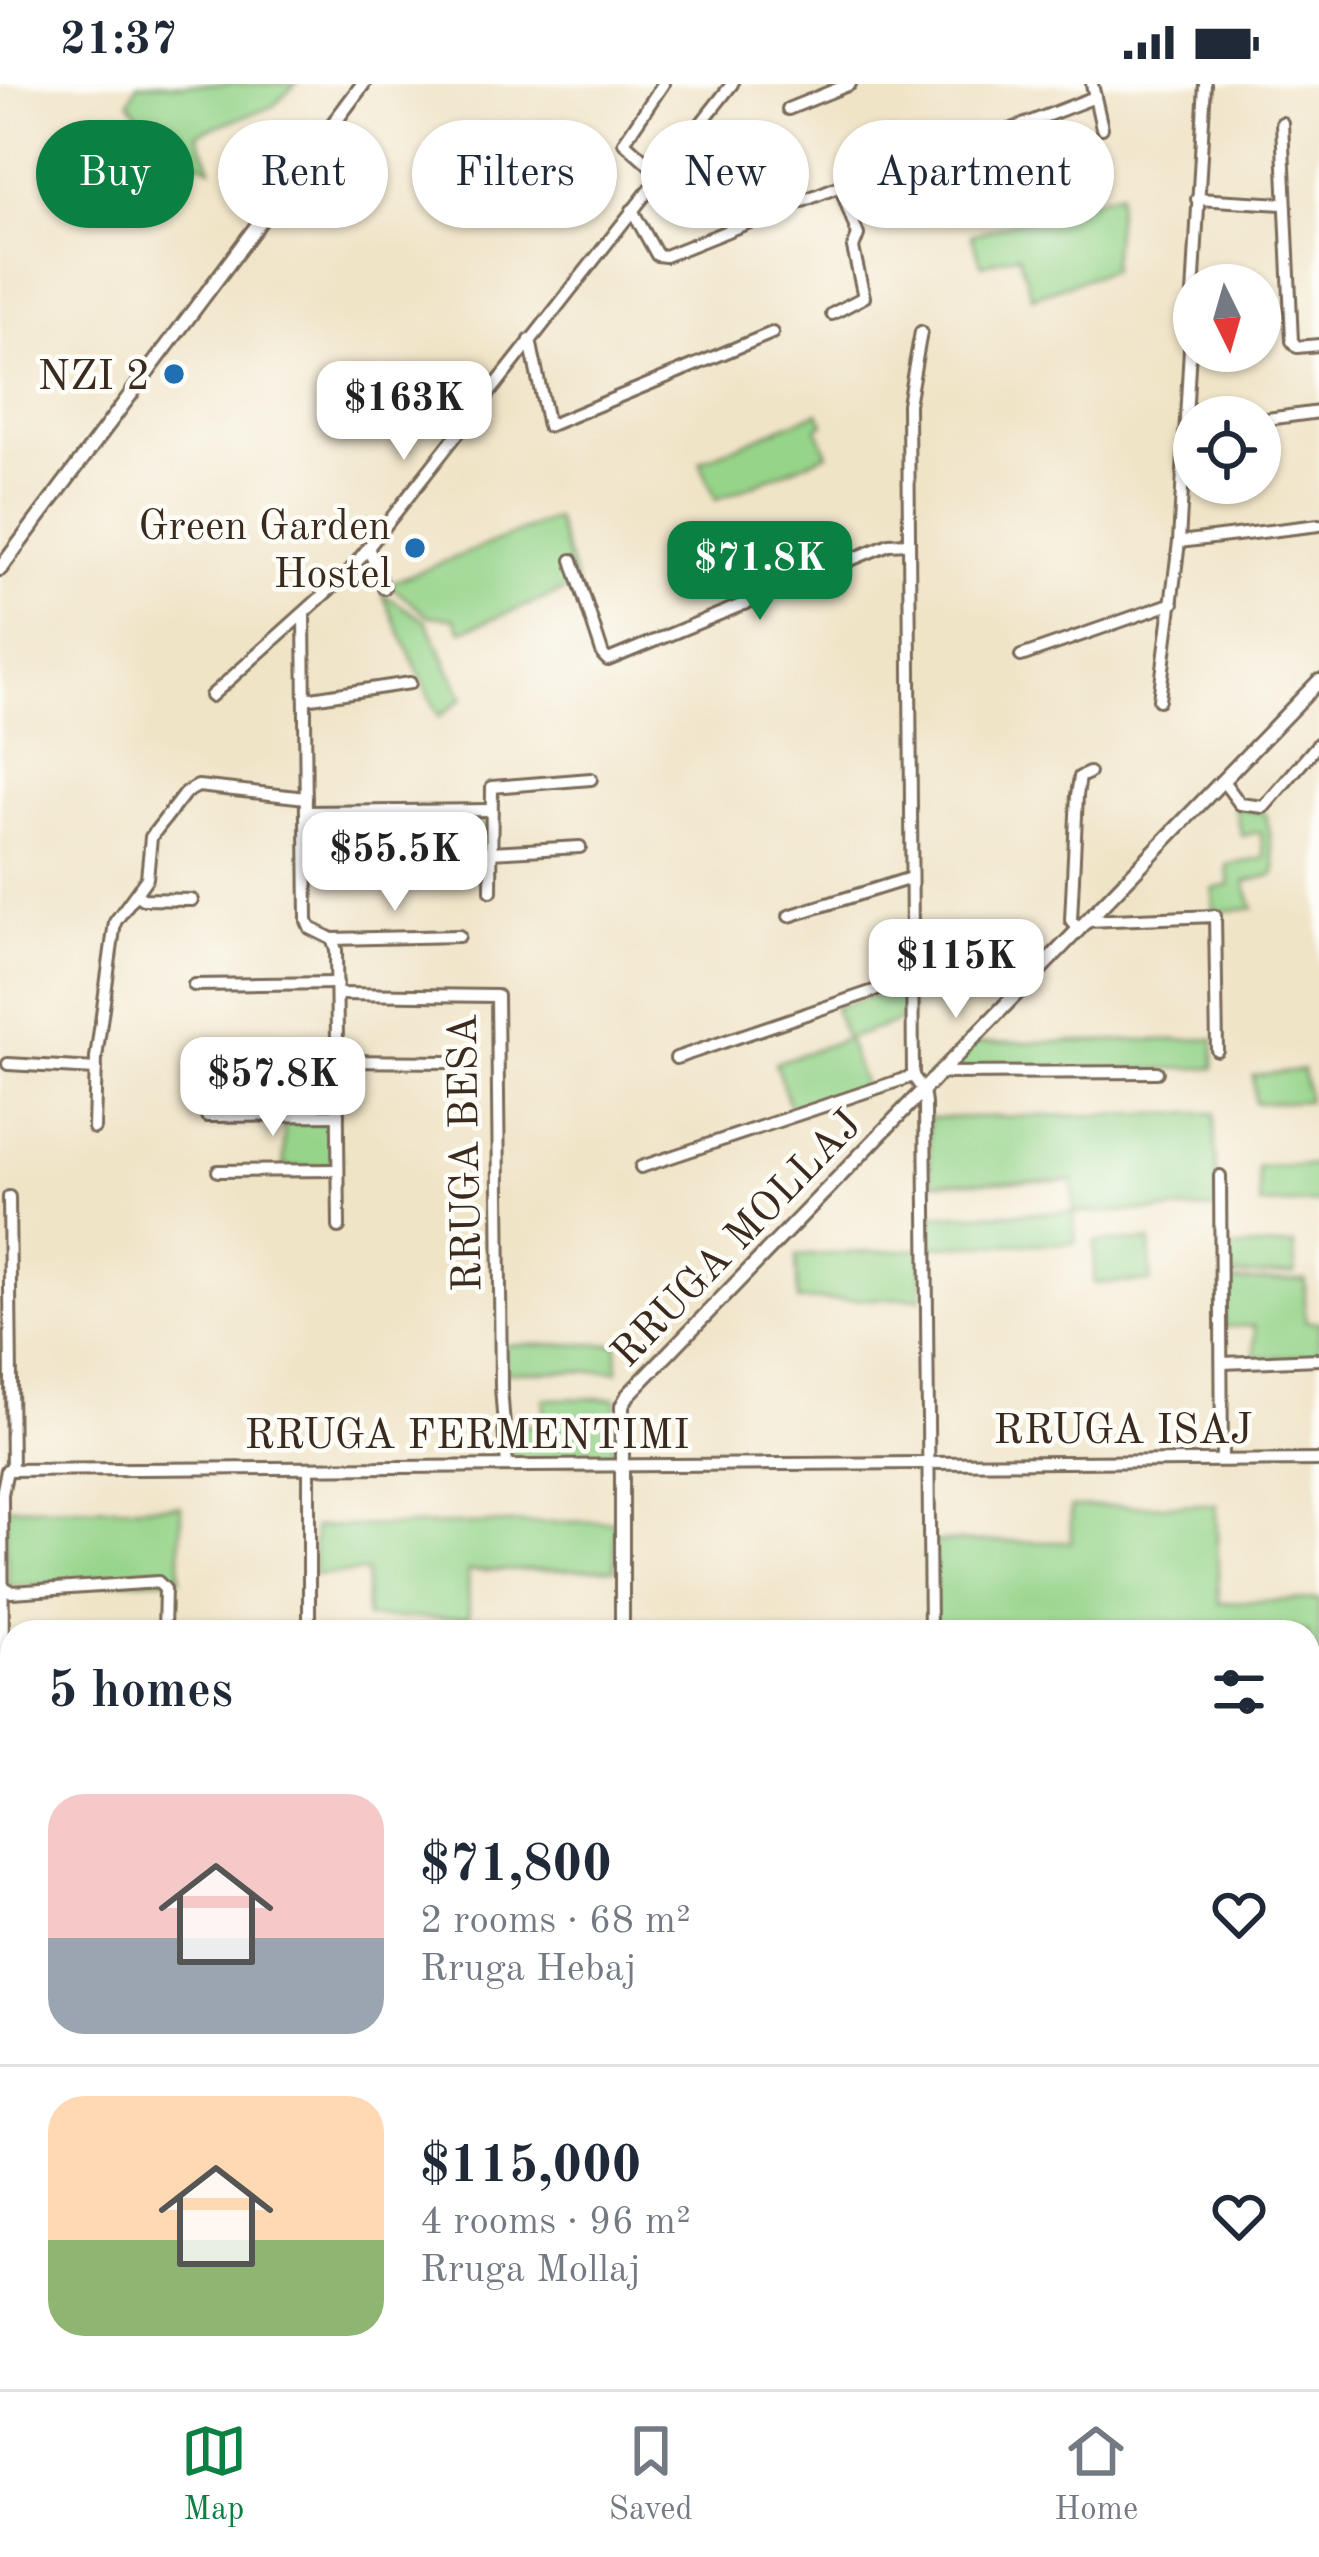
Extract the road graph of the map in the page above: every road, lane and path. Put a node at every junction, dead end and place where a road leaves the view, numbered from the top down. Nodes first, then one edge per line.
1 (363, 84) edge
2 (663, 84) edge
3 (732, 84) edge
4 (850, 84) edge
5 (1205, 84) edge
6 (1094, 90) edge
7 (788, 109) dead end
8 (704, 120) edge
9 (1029, 120) edge
10 (1100, 120) edge
11 (1282, 123) dead end
12 (641, 157) edge
13 (833, 189) edge
14 (641, 199) edge
15 (1197, 200) junction
16 (1283, 204) junction
17 (632, 210) junction
18 (855, 228) edge
19 (832, 314) dead end
20 (921, 332) dead end
21 (772, 333) dead end
22 (530, 340) junction
23 (1319, 345) edge
24 (1191, 396) edge
25 (1319, 412) edge
26 (1281, 417) edge
27 (1183, 504) edge
28 (1319, 525) edge
29 (1179, 542) junction
30 (908, 543) junction
31 (368, 547) junction
32 (572, 560) dead end
33 (0, 569) edge
34 (384, 588) dead end
35 (1173, 603) junction
36 (304, 613) junction
37 (1021, 656) dead end
38 (1319, 681) edge
39 (410, 683) dead end
40 (211, 696) dead end
41 (305, 700) junction
42 (1159, 700) dead end
43 (1319, 743) edge
44 (1089, 773) dead end
45 (591, 779) dead end
46 (1223, 781) junction
47 (306, 798) junction
48 (490, 809) junction
49 (306, 812) junction
50 (580, 847) dead end
51 (490, 852) junction
52 (911, 878) junction
53 (491, 891) dead end
54 (136, 895) junction
55 (192, 900) dead end
56 (789, 916) dead end
57 (1082, 926) junction
58 (459, 936) dead end
59 (332, 939) junction
60 (912, 982) junction
61 (194, 985) dead end
62 (337, 989) junction
63 (1217, 1050) dead end
64 (676, 1058) dead end
65 (338, 1061) junction
66 (448, 1062) dead end
67 (8, 1064) dead end
68 (96, 1070) junction
69 (1156, 1072) dead end
70 (939, 1073) junction
71 (913, 1076) junction
72 (923, 1090) junction
73 (338, 1115) junction
74 (207, 1116) dead end
75 (94, 1128) dead end
76 (641, 1167) dead end
77 (338, 1170) junction
78 (218, 1171) dead end
79 (1220, 1176) dead end
80 (9, 1197) dead end
81 (339, 1227) dead end
82 (1319, 1359) edge
83 (1222, 1363) junction
84 (1222, 1460) junction
85 (1319, 1460) edge
86 (928, 1463) junction
87 (621, 1465) junction
88 (507, 1466) junction
89 (308, 1468) junction
90 (9, 1470) junction
91 (3, 1586) edge
92 (3, 1620) edge
93 (164, 1620) edge
94 (309, 1620) edge
95 (622, 1620) edge
96 (930, 1620) edge

1 - 33 street
2 - 12 street
3 - 8 street
4 - 7 street
5 - 15 street
6 - 9 street
6 - 10 street
11 - 16 street
13 - 17 street
14 - 17 street
15 - 16 street
15 - 24 street
16 - 23 street
17 - 22 street
18 - 19 street
20 - 30 street
21 - 22 street
22 - 31 street
25 - 26 street
27 - 29 street
28 - 29 street
29 - 35 street
30 - 32 street
30 - 52 street
31 - 34 street
31 - 36 street
35 - 37 street
35 - 42 street
36 - 40 street
36 - 41 street
38 - 46 street, RRUGA MOLLAJ
39 - 41 street
41 - 47 street
43 - 46 street
44 - 57 street
45 - 48 street
46 - 57 street, RRUGA MOLLAJ
47 - 49 street
47 - 54 street
48 - 49 street
48 - 51 street
49 - 59 street
50 - 51 street
51 - 53 street
52 - 56 street
52 - 60 street
54 - 55 street
54 - 68 street
57 - 63 street
57 - 70 street, RRUGA MOLLAJ
58 - 59 street
59 - 62 street
60 - 64 street
60 - 71 street
61 - 62 street
62 - 65 street
62 - 88 street, RRUGA BESA
65 - 66 street
65 - 73 street
67 - 68 street
68 - 75 street
69 - 70 street
70 - 72 street, RRUGA MOLLAJ
71 - 72 street
71 - 76 street
72 - 86 street
72 - 87 street, RRUGA MOLLAJ
73 - 74 street
73 - 77 street
77 - 78 street
77 - 81 street
79 - 83 street
80 - 90 street
82 - 83 street
83 - 84 street
84 - 85 street, RRUGA ISAJ
84 - 86 street, RRUGA ISAJ
86 - 87 street, RRUGA FERMENTIMI
86 - 96 street
87 - 88 street, RRUGA FERMENTIMI
87 - 95 street, RRUGA MOLLAJ
88 - 89 street, RRUGA FERMENTIMI
89 - 90 street, RRUGA FERMENTIMI
89 - 94 street
90 - 91 street
91 - 92 street
91 - 93 street

